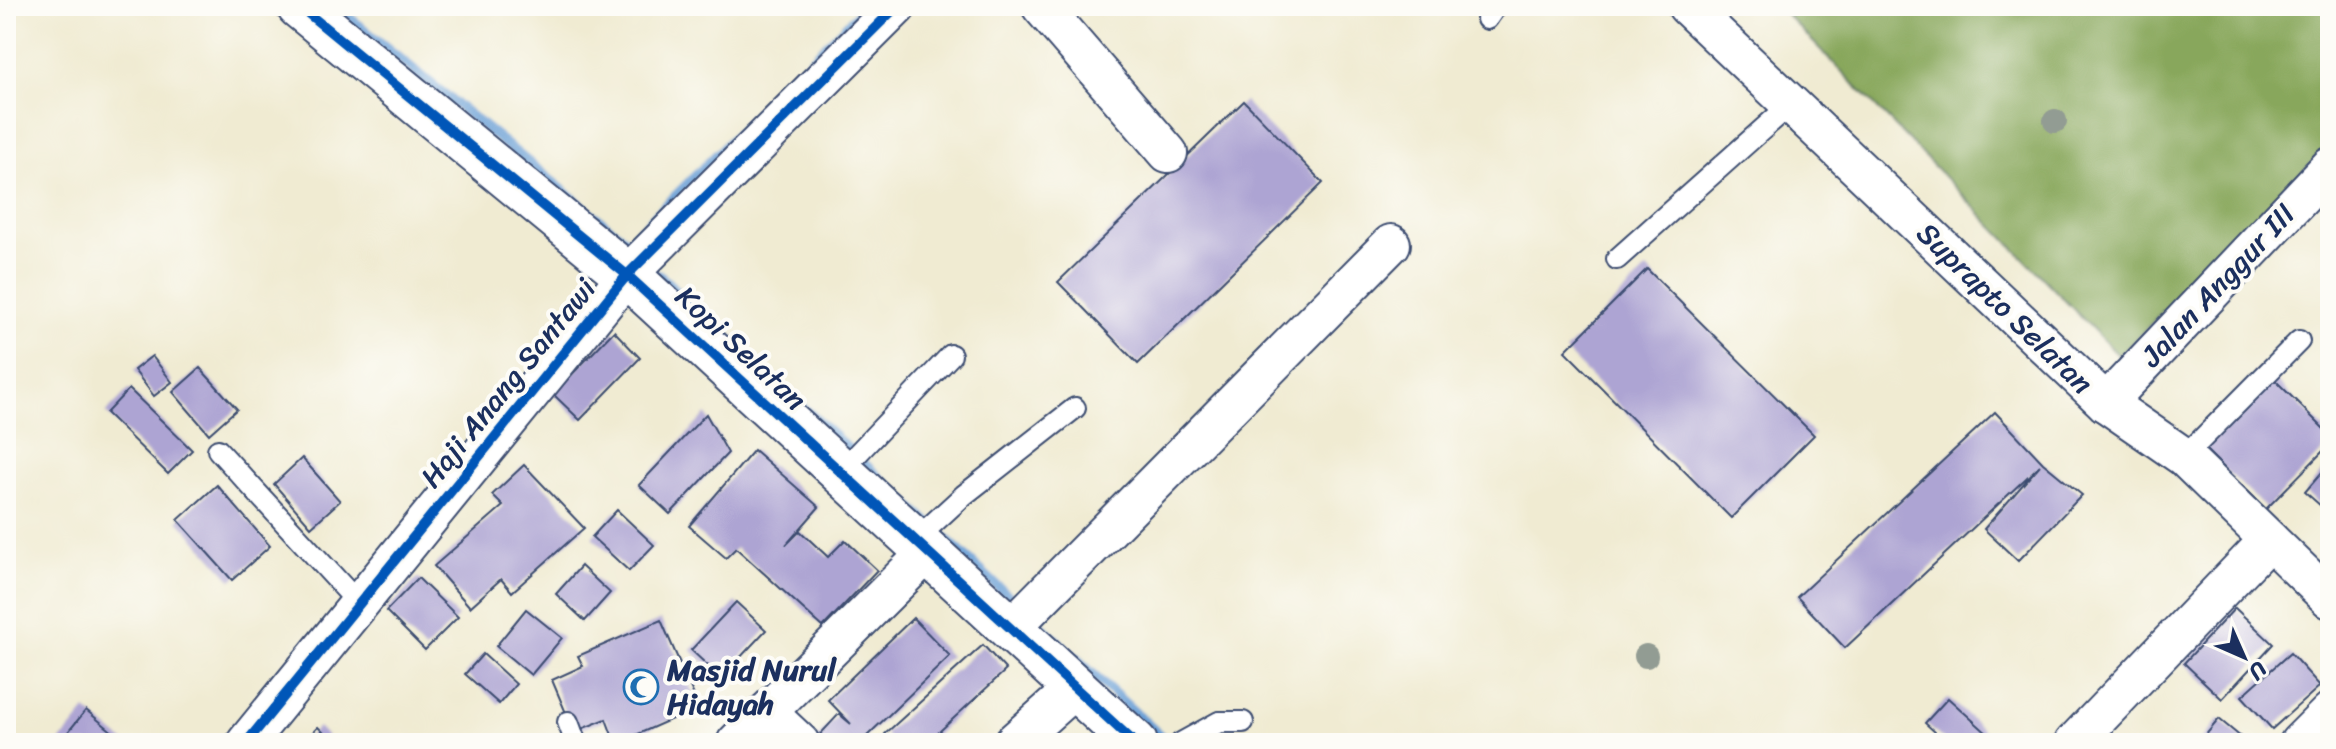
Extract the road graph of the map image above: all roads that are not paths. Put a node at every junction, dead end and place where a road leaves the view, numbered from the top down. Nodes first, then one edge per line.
1 (299, 6) edge
2 (897, 6) edge
3 (1041, 6) edge
4 (1687, 6) edge
5 (1791, 104) junction
6 (1168, 153) dead end
7 (2330, 167) edge
8 (1391, 244) dead end
9 (1617, 259) dead end
10 (627, 275) junction
11 (2299, 341) dead end
12 (951, 355) dead end
13 (2106, 403) junction
14 (1075, 408) dead end
15 (218, 450) dead end
16 (2184, 457) junction
17 (840, 472) junction
18 (2269, 540) junction
19 (921, 547) junction
20 (2330, 599) edge
21 (359, 604) junction
22 (1025, 612) junction
23 (1076, 687) junction
24 (767, 712) junction
25 (2330, 712) edge
26 (568, 722) dead end
27 (1243, 722) dead end
28 (246, 743) edge
29 (576, 743) edge
30 (736, 743) edge
31 (800, 743) edge
32 (1013, 743) edge
33 (1135, 743) edge
34 (1181, 743) edge
35 (2074, 743) edge
36 (2299, 743) edge

1 - 10 street, Kopi Selatan
2 - 10 street, Haji Anang Santawi
3 - 6 street
4 - 5 street, Suprapto Selatan
5 - 9 lane
5 - 13 street, Suprapto Selatan
7 - 13 street, Jalan Anggur III
8 - 22 street
10 - 17 street, Kopi Selatan
10 - 21 street, Haji Anang Santawi
11 - 16 lane
12 - 17 lane
13 - 16 street, Suprapto Selatan
14 - 19 lane
15 - 21 lane
16 - 18 street, Suprapto Selatan
17 - 19 street, Kopi Selatan
18 - 20 street, Suprapto Selatan
18 - 35 street
19 - 22 street, Kopi Selatan
19 - 24 street
21 - 28 street, Haji Anang Santawi
22 - 23 street, Kopi Selatan
23 - 32 street
23 - 33 street, Kopi Selatan
24 - 30 street
24 - 31 street
25 - 36 street
26 - 29 lane
27 - 34 lane

